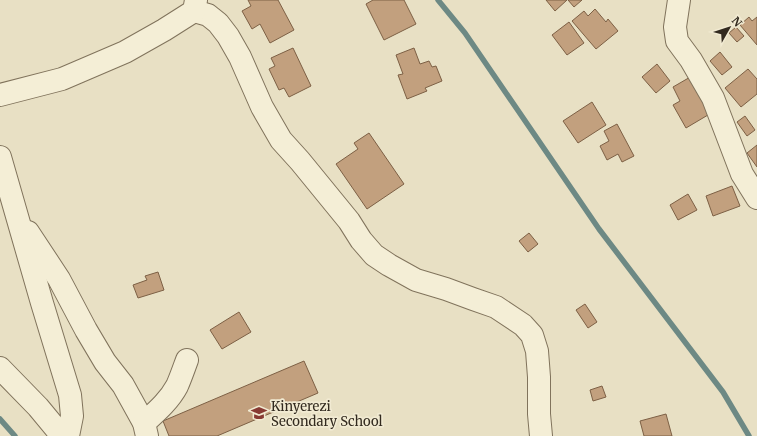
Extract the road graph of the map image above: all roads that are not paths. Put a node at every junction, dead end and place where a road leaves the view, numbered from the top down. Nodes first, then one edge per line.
1 (679, 0) edge
2 (195, 5) edge
3 (0, 95) edge
4 (0, 157) edge
5 (757, 198) edge
6 (16, 214) junction
7 (188, 360) dead end
8 (0, 368) edge
9 (145, 430) edge
10 (62, 436) edge
11 (68, 436) edge
12 (541, 436) edge

1 - 5 street
2 - 3 street
2 - 12 street
4 - 6 street
6 - 9 street
6 - 11 street
7 - 9 street
8 - 10 street

